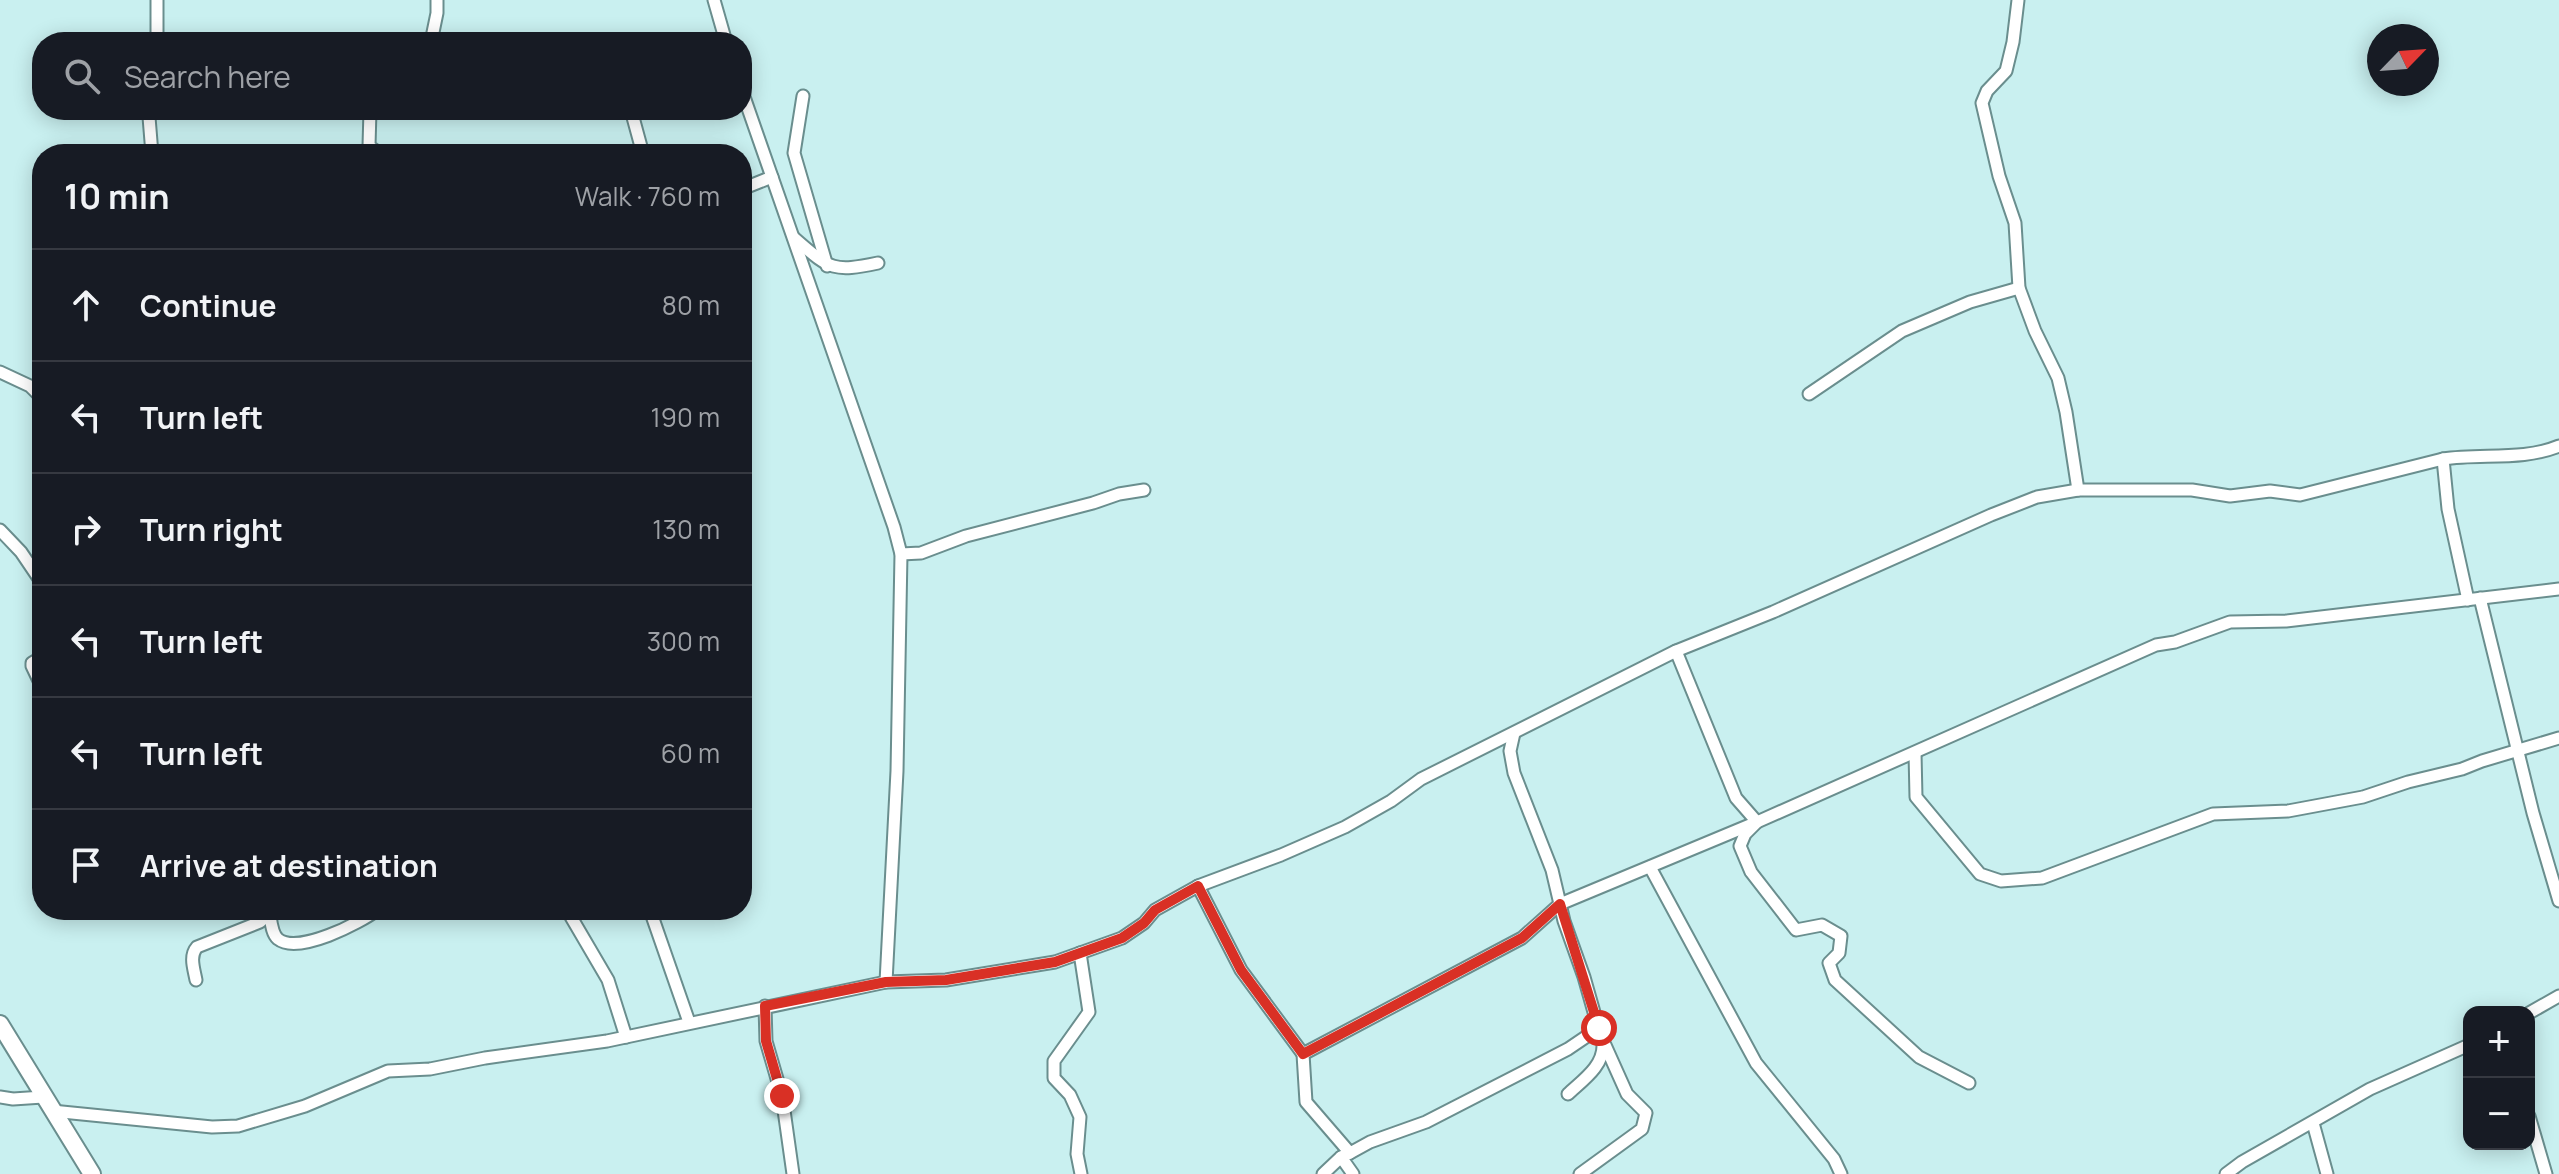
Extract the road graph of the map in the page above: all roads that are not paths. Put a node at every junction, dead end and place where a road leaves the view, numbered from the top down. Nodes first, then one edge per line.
1 (157, 0) edge
2 (437, 0) edge
3 (714, 0) edge
4 (2018, 0) edge
5 (157, 32) edge
6 (432, 32) edge
7 (723, 32) edge
8 (803, 96) dead end
9 (149, 120) edge
10 (370, 120) edge
11 (634, 120) edge
12 (752, 120) edge
13 (151, 144) edge
14 (369, 144) edge
15 (640, 144) edge
16 (772, 177) junction
17 (752, 185) edge
18 (793, 238) junction
19 (878, 263) dead end
20 (827, 266) junction
21 (2019, 288) junction
22 (0, 372) edge
23 (32, 388) edge
24 (1809, 394) dead end
25 (2559, 446) edge
26 (2443, 459) junction
27 (1144, 490) dead end
28 (2078, 490) junction
29 (0, 530) edge
30 (901, 554) junction
31 (32, 568) edge
32 (2559, 589) edge
33 (2474, 599) junction
34 (1676, 651) junction
35 (1514, 733) junction
36 (2559, 738) edge
37 (1496, 742) junction
38 (2520, 749) junction
39 (1510, 751) junction
40 (1915, 753) junction
41 (1757, 822) junction
42 (2553, 860) edge
43 (1650, 867) junction
44 (1198, 886) junction
45 (2559, 901) edge
46 (1560, 904) junction
47 (271, 920) edge
48 (360, 920) edge
49 (573, 920) edge
50 (653, 920) edge
51 (260, 922) joint
52 (272, 929) junction
53 (1080, 953) junction
54 (196, 980) dead end
55 (886, 982) junction
56 (2559, 996) edge
57 (765, 1006) junction
58 (2535, 1010) edge
59 (689, 1022) junction
60 (0, 1024) edge
61 (1600, 1032) junction
62 (626, 1037) junction
63 (2463, 1048) edge
64 (1303, 1054) junction
65 (1969, 1083) dead end
66 (1568, 1094) dead end
67 (0, 1097) edge
68 (48, 1104) junction
69 (2313, 1123) junction
70 (2535, 1136) edge
71 (1345, 1155) junction
72 (92, 1174) edge
73 (793, 1174) edge
74 (1081, 1174) edge
75 (1323, 1174) edge
76 (1353, 1174) edge
77 (1580, 1174) edge
78 (1841, 1174) edge
79 (2226, 1174) edge
80 (2327, 1174) edge
81 (2546, 1174) edge

1 - 5 street
2 - 6 street
3 - 7 street
4 - 21 street
8 - 20 street
9 - 13 street
10 - 14 street
11 - 15 street
12 - 16 street
16 - 17 street
16 - 18 street
18 - 20 street
18 - 30 street
19 - 20 street
21 - 24 street
21 - 28 street
22 - 23 street
25 - 26 street
26 - 28 street
26 - 33 street
27 - 30 street
28 - 34 street
29 - 31 street
30 - 55 street
32 - 33 street
33 - 38 street
33 - 40 street
34 - 35 street
34 - 41 street
35 - 37 street
35 - 39 street
36 - 38 street
37 - 39 street
37 - 44 street
38 - 40 street
38 - 42 street
39 - 46 street
40 - 41 street
41 - 43 street
41 - 65 street
42 - 45 street
43 - 46 street
43 - 78 street
44 - 53 street
44 - 64 street
46 - 61 street
46 - 64 street
47 - 52 street
48 - 52 street
49 - 62 street
50 - 59 street
51 - 52 street
51 - 54 street
53 - 55 street
53 - 74 street
55 - 57 street
56 - 58 street
57 - 59 street
57 - 73 street
59 - 62 street
60 - 68 street
61 - 66 street
61 - 71 street
61 - 77 street
62 - 68 street
63 - 69 street
64 - 71 street
67 - 68 street
68 - 72 street
69 - 79 street
69 - 80 street
70 - 81 street
71 - 75 street
71 - 76 street

